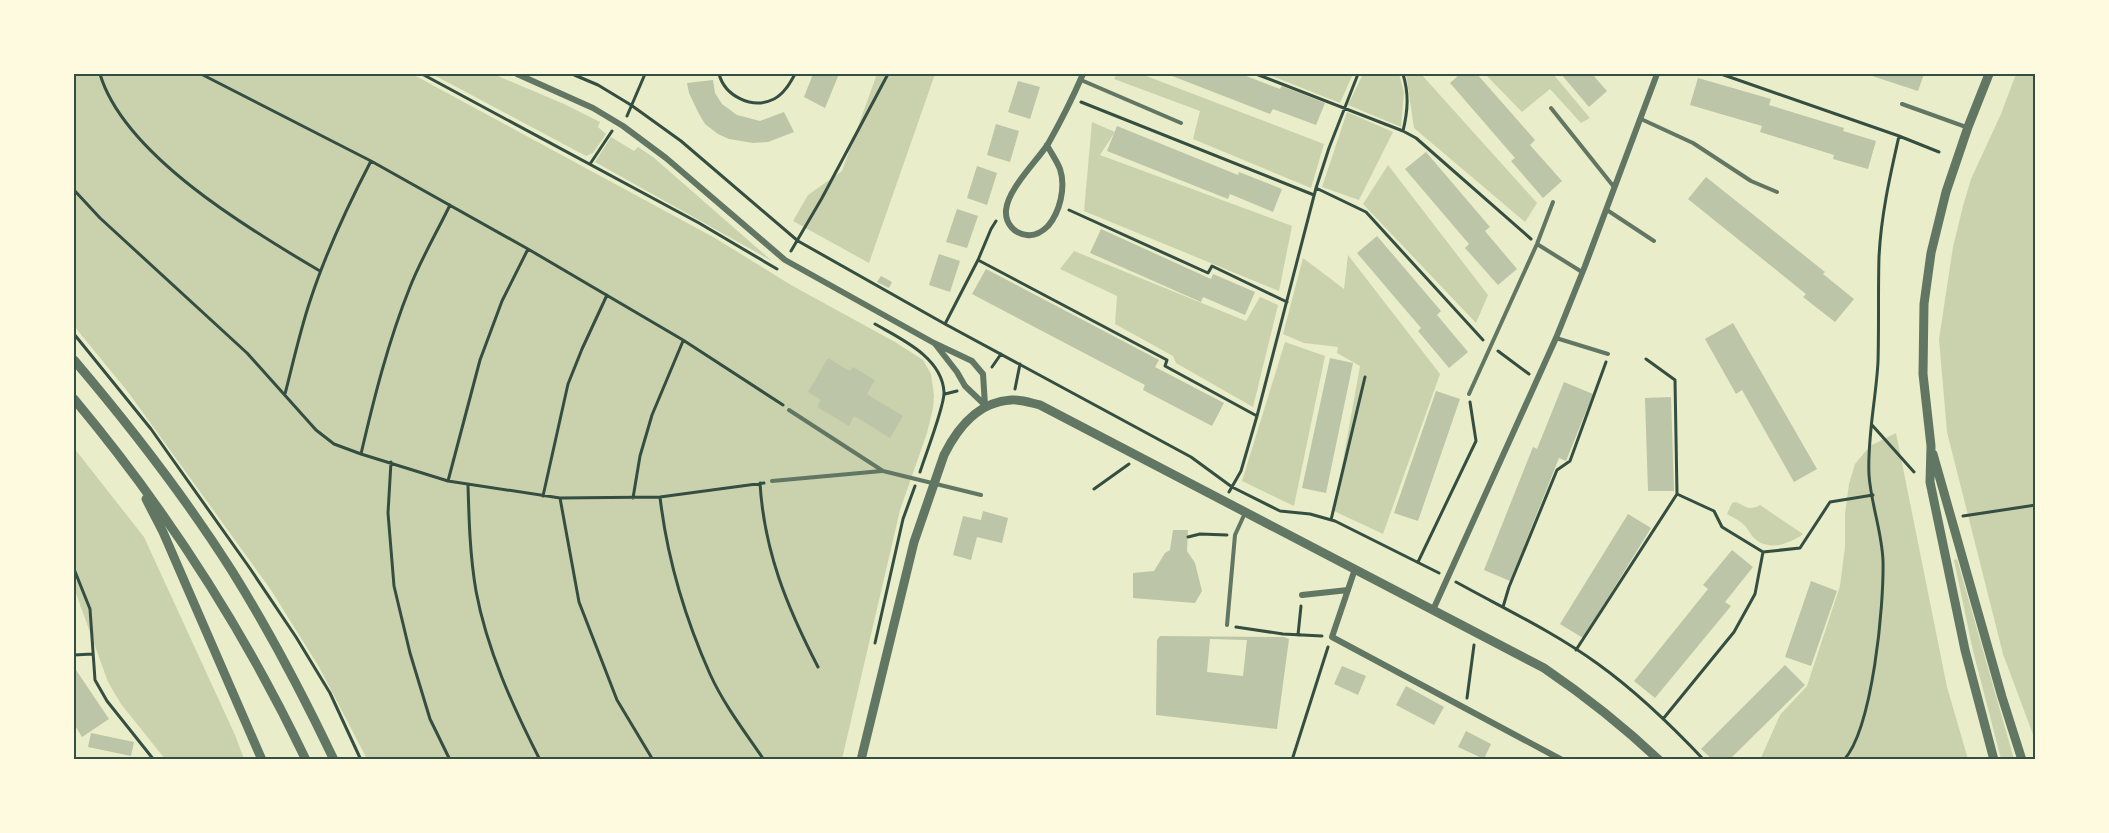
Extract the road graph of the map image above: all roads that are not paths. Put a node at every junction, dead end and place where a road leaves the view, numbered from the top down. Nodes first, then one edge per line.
1 (517, 74) edge
2 (1657, 74) edge
3 (1989, 74) edge
4 (1082, 77) edge
5 (1902, 104) dead end
6 (1551, 108) dead end
7 (1640, 119) junction
8 (1181, 123) dead end
9 (1968, 127) junction
10 (1047, 145) junction
11 (1615, 187) junction
12 (1777, 192) dead end
13 (1553, 202) dead end
14 (1606, 209) junction
15 (1654, 241) dead end
16 (1537, 244) junction
17 (1582, 272) junction
18 (1556, 338) junction
19 (934, 343) junction
20 (1608, 354) road end
21 (74, 360) edge
22 (1469, 394) road end
23 (74, 399) edge
24 (985, 405) junction
25 (789, 410) road end
26 (1931, 446) junction
27 (883, 471) junction
28 (134, 476) junction
29 (772, 481) road end
30 (933, 484) junction
31 (981, 495) dead end
32 (1245, 512) junction
33 (1355, 569) junction
34 (1348, 590) junction
35 (1302, 595) road end
36 (1433, 610) junction
37 (1227, 626) road end
38 (262, 759) edge
39 (306, 759) edge
40 (334, 759) edge
41 (861, 759) edge
42 (1562, 759) edge
43 (1659, 759) edge
44 (1994, 759) edge
45 (2022, 759) edge

1 - 19 street
2 - 7 street
3 - 9 street
4 - 8 lane
4 - 10 street
5 - 9 lane
6 - 11 lane
7 - 11 street
7 - 12 lane
9 - 26 street
10 - 10 street
11 - 14 street
13 - 16 lane
14 - 15 lane
14 - 17 street
16 - 17 lane
16 - 22 lane
17 - 18 street
18 - 20 lane
18 - 36 street
19 - 24 street
19 - 24 street
21 - 40 street
23 - 28 street
24 - 30 street
24 - 32 street
25 - 27 lane
26 - 44 street
26 - 45 street
27 - 29 lane
27 - 30 lane
28 - 38 street
28 - 39 street
30 - 31 lane
30 - 41 street
32 - 33 street
32 - 37 lane
33 - 34 street
33 - 36 street
34 - 35 street
34 - 42 street
36 - 43 street

